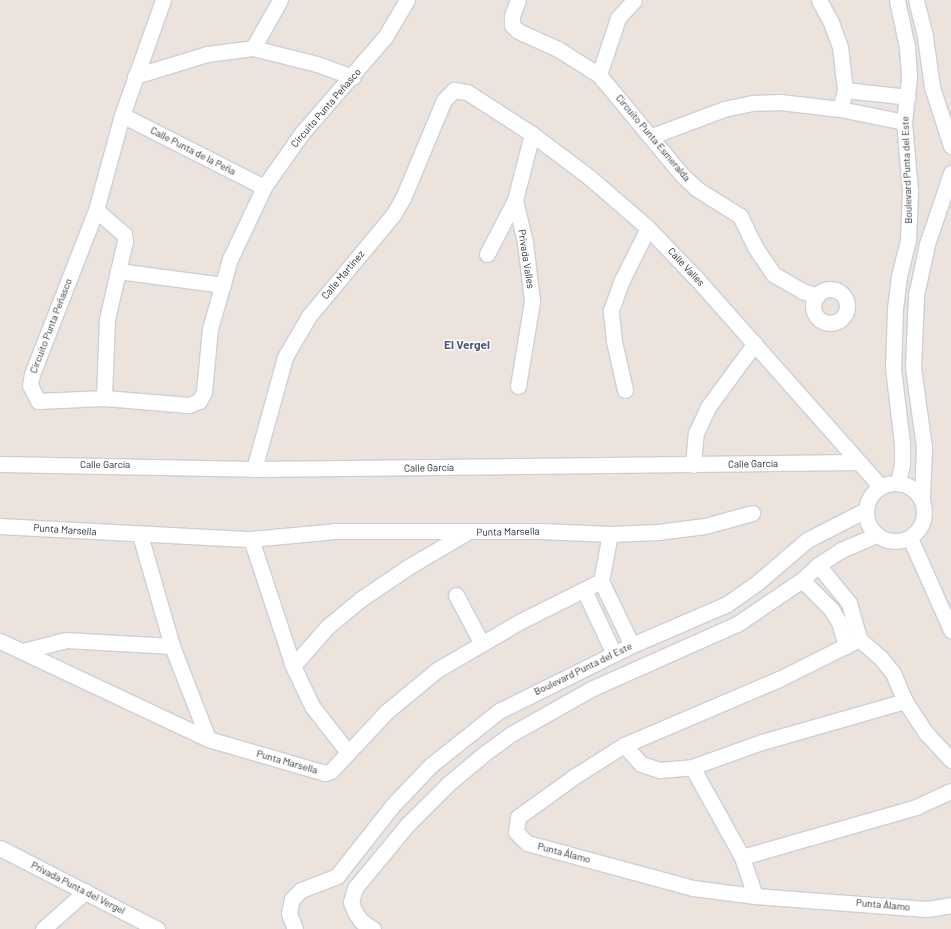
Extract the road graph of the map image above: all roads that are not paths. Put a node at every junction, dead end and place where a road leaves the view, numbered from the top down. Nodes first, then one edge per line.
1 (163, 0) edge
2 (280, 0) edge
3 (407, 0) edge
4 (518, 0) edge
5 (634, 0) edge
6 (819, 0) edge
7 (897, 0) edge
8 (916, 0) edge
9 (253, 48) junction
10 (599, 75) junction
11 (135, 76) junction
12 (353, 77) junction
13 (454, 90) joint
14 (845, 90) junction
15 (908, 96) junction
16 (840, 109) junction
17 (122, 115) junction
18 (904, 122) junction
19 (532, 134) junction
20 (652, 136) junction
21 (951, 146) edge
22 (951, 175) edge
23 (264, 187) junction
24 (514, 200) junction
25 (96, 210) junction
26 (648, 228) junction
27 (487, 254) dead end
28 (118, 271) junction
29 (223, 285) junction
30 (817, 296) dead end
31 (755, 343) junction
32 (518, 386) dead end
33 (625, 390) dead end
34 (104, 398) junction
35 (858, 462) junction
36 (0, 464) edge
37 (693, 465) junction
38 (254, 469) junction
39 (898, 483) junction
40 (881, 487) junction
41 (922, 500) junction
42 (866, 510) junction
43 (752, 513) dead end
44 (0, 526) edge
45 (466, 533) junction
46 (140, 534) junction
47 (610, 534) junction
48 (876, 535) junction
49 (910, 538) junction
50 (251, 539) junction
51 (818, 565) junction
52 (802, 580) junction
53 (601, 581) junction
54 (584, 590) junction
55 (456, 595) dead end
56 (951, 630) edge
57 (0, 641) edge
58 (853, 642) junction
59 (482, 644) junction
60 (632, 645) junction
61 (172, 646) junction
62 (23, 651) junction
63 (614, 654) junction
64 (293, 666) junction
65 (905, 701) junction
66 (499, 712) junction
67 (513, 733) junction
68 (208, 739) junction
69 (624, 745) junction
70 (347, 751) junction
71 (951, 760) edge
72 (692, 767) junction
73 (951, 791) edge
74 (0, 848) edge
75 (742, 857) junction
76 (86, 891) junction
77 (755, 896) junction
78 (951, 906) edge
79 (292, 928) edge
80 (43, 929) edge
81 (156, 929) edge
82 (373, 929) edge

1 - 11 street, Circuito Punta Peñasco
2 - 9 street
3 - 12 street, Circuito Punta Peñasco
4 - 10 street, Circuito Punta Esmeralda
5 - 10 street
6 - 14 street
7 - 15 street, Boulevard Punta del Este
8 - 21 street
9 - 11 street
9 - 12 street
10 - 20 street, Circuito Punta Esmeralda
11 - 17 street, Circuito Punta Peñasco
12 - 23 street, Circuito Punta Peñasco
13 - 19 street, Calle Valles
13 - 38 street, Calle Martínez
14 - 15 street
14 - 16 street
15 - 18 street, Boulevard Punta del Este
16 - 18 street
16 - 20 street
17 - 23 street, Calle Punta de la Peña
17 - 25 street, Circuito Punta Peñasco
18 - 39 street, Boulevard Punta del Este
19 - 24 street, Privada Valles
19 - 26 street, Calle Valles
20 - 30 street, Circuito Punta Esmeralda
22 - 41 street
23 - 29 street, Circuito Punta Peñasco
24 - 27 street
24 - 32 street, Privada Valles
25 - 28 street
25 - 34 street, Circuito Punta Peñasco
26 - 31 street, Calle Valles
26 - 33 street
28 - 29 street
28 - 34 street
29 - 34 street, Circuito Punta Peñasco
31 - 35 street, Calle Valles
31 - 37 street
35 - 37 street, Calle García
35 - 40 street, Calle Valles
36 - 38 street, Calle García
37 - 38 street, Calle García
39 - 40 street
39 - 41 street
40 - 42 street
41 - 49 street
42 - 48 street
42 - 60 street, Boulevard Punta del Este
43 - 47 street, Punta Marsella
44 - 46 street, Punta Marsella
45 - 47 street, Punta Marsella
45 - 50 street, Punta Marsella
45 - 64 street
46 - 50 street, Punta Marsella
46 - 61 street
47 - 53 street
48 - 49 street
48 - 51 street
49 - 56 street
50 - 64 street
51 - 52 street
51 - 58 street
52 - 58 street
52 - 67 street
53 - 54 street, Punta Marsella
53 - 60 street
54 - 59 street, Punta Marsella
54 - 63 street
55 - 59 street
57 - 62 street, Punta Marsella
58 - 65 street
58 - 69 street, Punta Álamo
59 - 70 street, Punta Marsella
60 - 63 street, Boulevard Punta del Este
61 - 62 street
61 - 68 street
62 - 68 street, Punta Marsella
63 - 66 street, Boulevard Punta del Este
64 - 70 street
65 - 71 street
65 - 72 street
66 - 67 street
66 - 79 street, Boulevard Punta del Este
67 - 82 street
68 - 70 street, Punta Marsella
69 - 72 street
69 - 77 street, Punta Álamo
72 - 75 street
73 - 75 street
74 - 76 street, Privada Punta del Vergel
75 - 77 street
76 - 80 street
76 - 81 street, Privada Punta del Vergel
77 - 78 street, Punta Álamo

